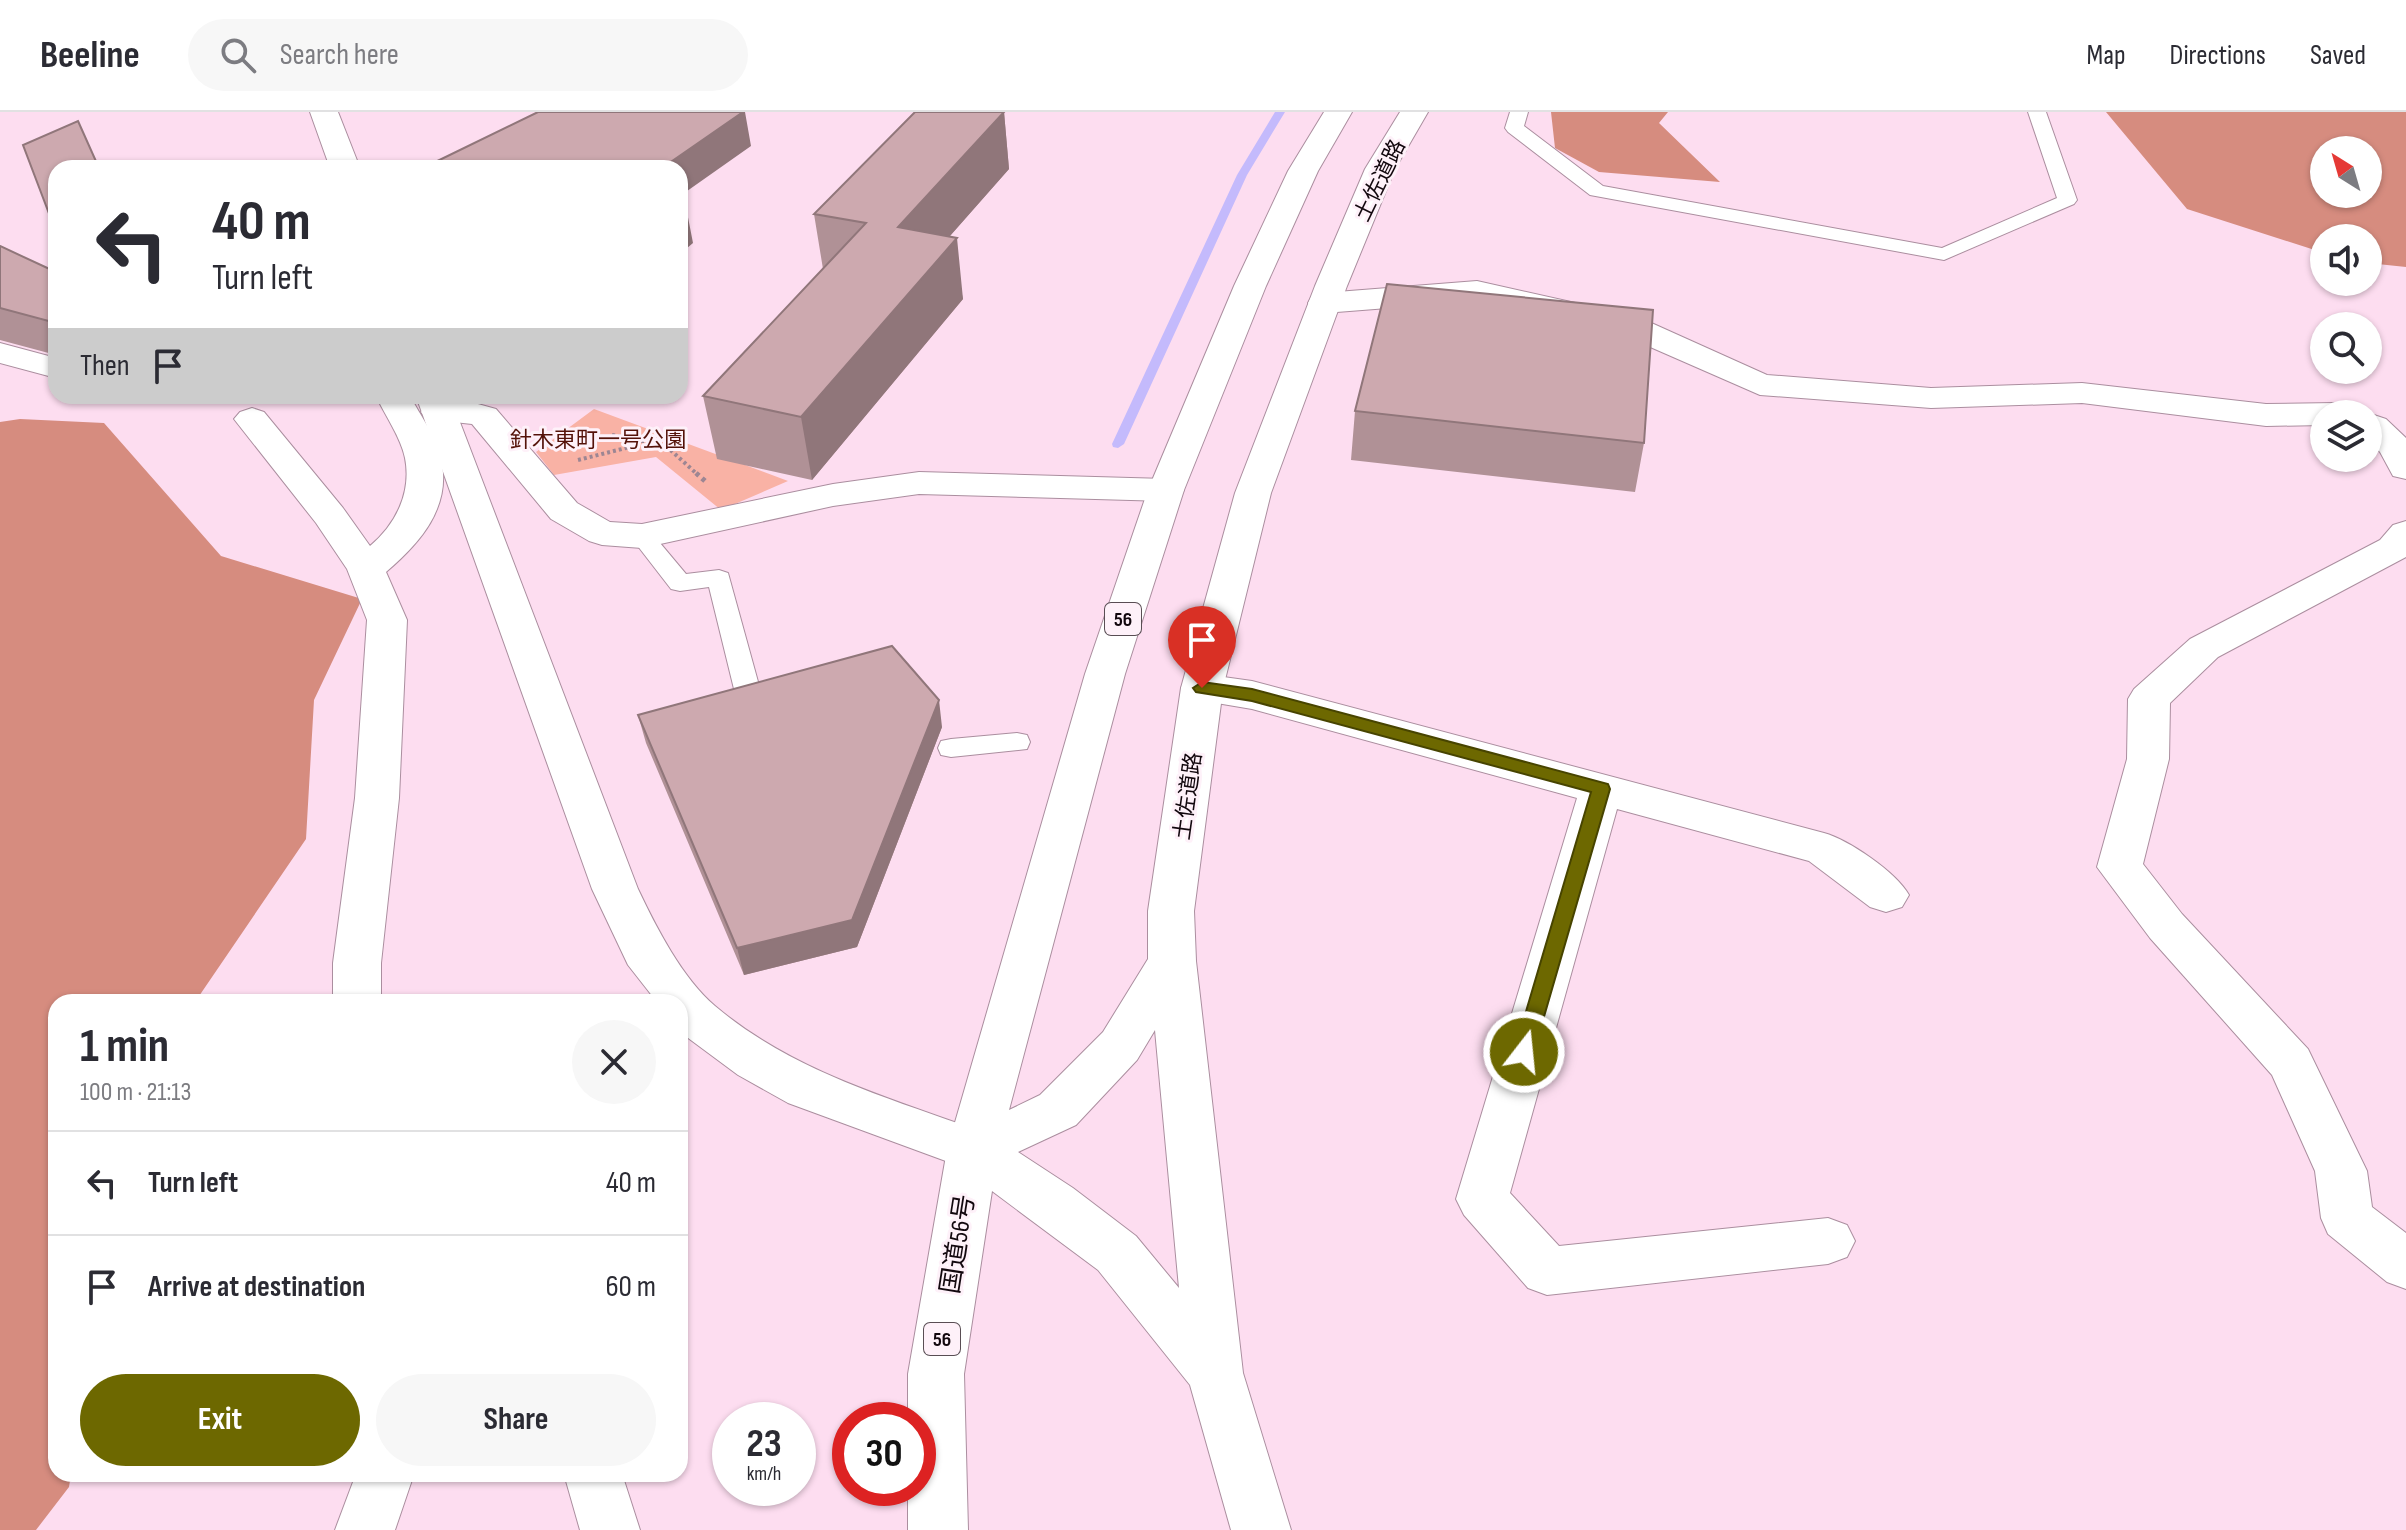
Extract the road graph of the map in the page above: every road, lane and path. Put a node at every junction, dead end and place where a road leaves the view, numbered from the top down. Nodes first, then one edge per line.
1 (324, 112) edge
2 (1338, 112) edge
3 (1414, 112) edge
4 (1519, 112) edge
5 (2037, 112) edge
6 (342, 160) edge
7 (1324, 303) junction
8 (0, 353) edge
9 (48, 366) edge
10 (397, 404) edge
11 (436, 404) edge
12 (2310, 414) edge
13 (252, 419) dead end
14 (2382, 433) edge
15 (612, 435) dead end
16 (665, 445) junction
17 (2405, 460) edge
18 (530, 472) junction
19 (1166, 490) junction
20 (743, 514) junction
21 (2406, 533) edge
22 (642, 536) junction
23 (366, 569) junction
24 (1202, 688) junction
25 (747, 689) edge
26 (1017, 742) dead end
27 (951, 748) dead end
28 (1601, 789) junction
29 (1886, 895) dead end
30 (1172, 961) junction
31 (357, 994) edge
32 (677, 994) edge
33 (688, 1008) edge
34 (973, 1150) junction
35 (1828, 1241) dead end
36 (2406, 1265) edge
37 (1215, 1373) junction
38 (382, 1482) edge
39 (595, 1482) edge
40 (365, 1530) edge
41 (610, 1530) edge
42 (938, 1530) edge
43 (1261, 1530) edge

1 - 6 main road
2 - 19 main road, 56
3 - 7 main road, 土佐道路
4 - 5 lane
7 - 12 main road
7 - 24 main road, 土佐道路
8 - 9 main road
10 - 23 main road
11 - 18 main road
11 - 32 main road
13 - 23 main road
14 - 17 main road
15 - 16 path
16 - 18 path
16 - 20 path
18 - 22 main road
19 - 20 main road
19 - 34 main road, 56
20 - 22 main road
21 - 36 main road
22 - 25 lane
23 - 31 main road
24 - 28 main road
24 - 30 main road, 土佐道路
26 - 27 lane
28 - 29 main road
28 - 35 main road
30 - 34 main road
30 - 37 main road, 土佐道路
33 - 34 main road
34 - 37 main road
34 - 42 main road, 国道56号 / 56
37 - 43 main road
38 - 40 main road
39 - 41 main road

